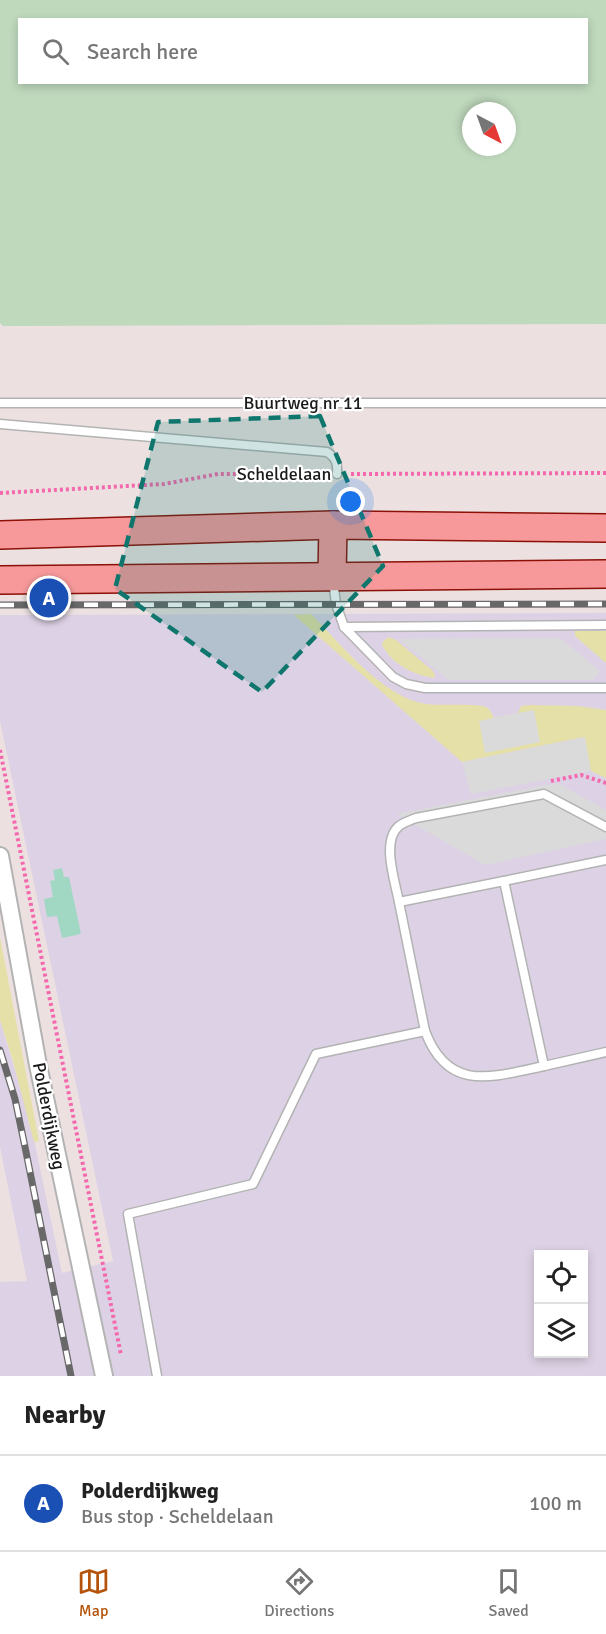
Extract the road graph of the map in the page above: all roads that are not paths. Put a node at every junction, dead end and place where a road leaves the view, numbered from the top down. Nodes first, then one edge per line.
1 (0, 403) edge
2 (606, 404) edge
3 (0, 424) edge
4 (337, 474) road end
5 (333, 525) junction
6 (606, 528) edge
7 (0, 536) edge
8 (606, 573) edge
9 (332, 576) junction
10 (0, 580) edge
11 (606, 625) edge
12 (344, 627) junction
13 (606, 688) edge
14 (606, 826) edge
15 (0, 856) edge
16 (606, 860) edge
17 (504, 881) junction
18 (399, 902) junction
19 (425, 1031) junction
20 (606, 1052) edge
21 (544, 1066) junction
22 (104, 1376) edge
23 (157, 1376) edge

1 - 2 lane, Buurtweg nr 11
3 - 4 lane
5 - 6 main road
5 - 7 main road
5 - 9 main road
8 - 9 main road
9 - 10 main road
9 - 12 lane
11 - 12 lane
12 - 13 lane
14 - 18 lane
15 - 22 street, Polderdijkweg
16 - 17 lane
17 - 18 lane
17 - 21 lane
18 - 19 lane
19 - 21 lane
19 - 23 lane
20 - 21 lane

